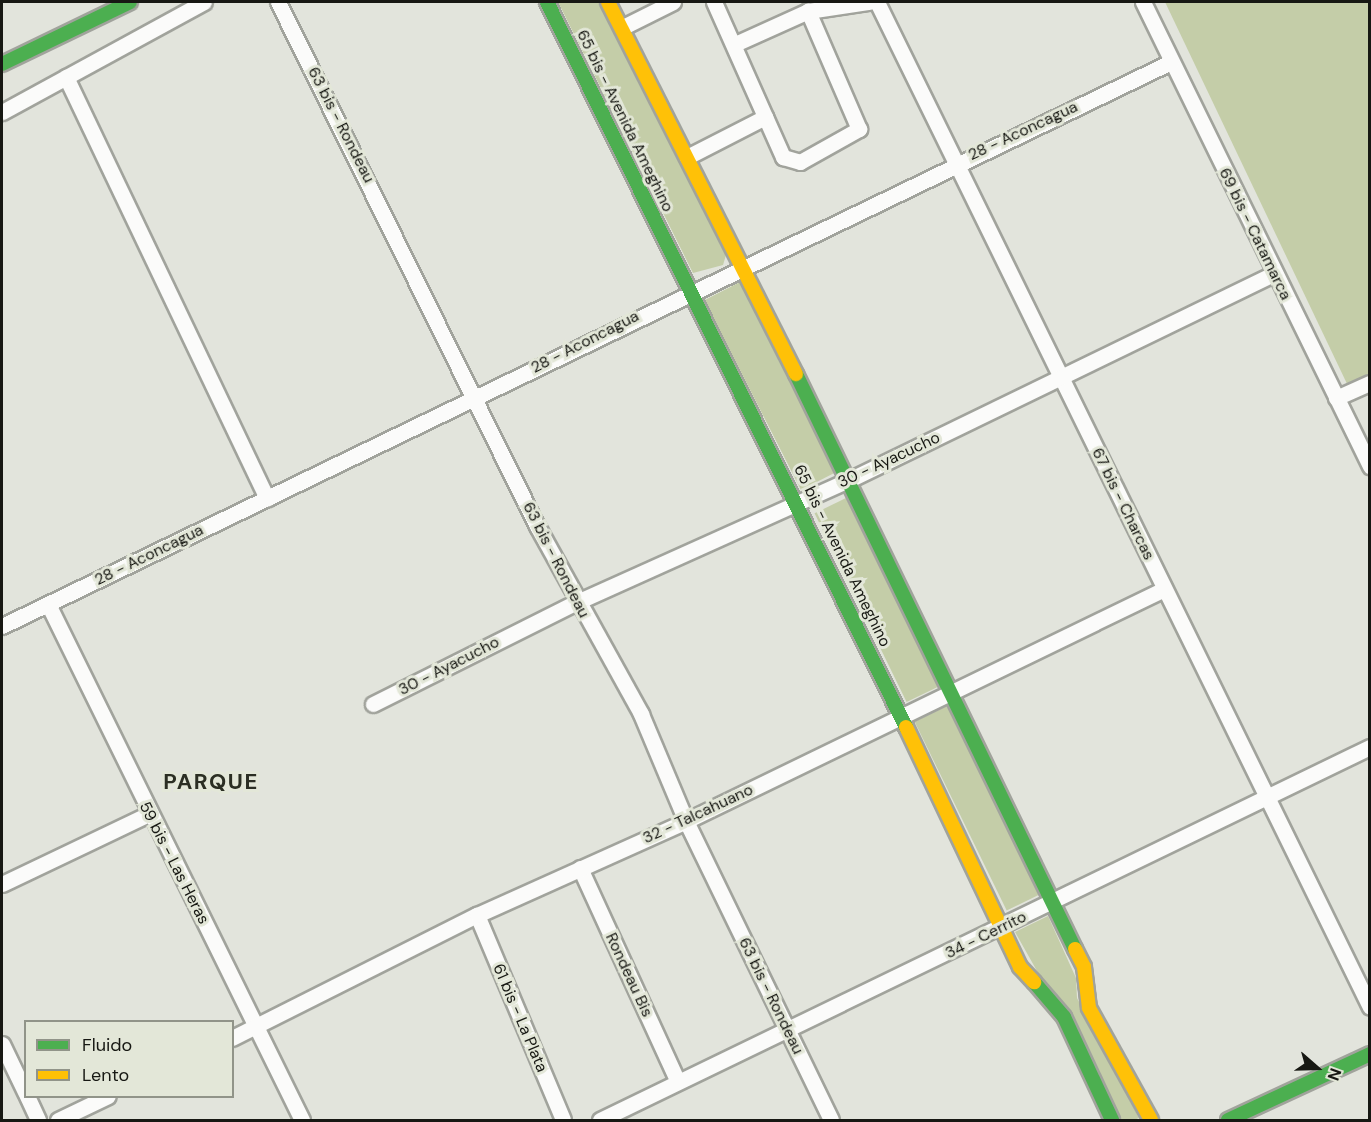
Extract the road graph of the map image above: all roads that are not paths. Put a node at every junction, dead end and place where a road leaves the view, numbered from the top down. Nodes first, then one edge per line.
1 (130, 2) edge
2 (204, 2) edge
3 (279, 2) edge
4 (547, 2) edge
5 (608, 2) edge
6 (674, 2) edge
7 (714, 2) edge
8 (869, 2) edge
9 (877, 2) edge
10 (1143, 2) edge
11 (808, 11) junction
12 (623, 27) junction
13 (735, 44) junction
14 (1171, 62) junction
15 (2, 64) edge
16 (66, 77) junction
17 (2, 112) edge
18 (765, 117) junction
19 (687, 157) junction
20 (956, 162) junction
21 (742, 267) junction
22 (1274, 274) junction
23 (690, 290) junction
24 (1062, 378) junction
25 (1370, 383) edge
26 (478, 396) junction
27 (1336, 398) junction
28 (1370, 466) edge
29 (849, 480) junction
30 (267, 498) junction
31 (798, 500) junction
32 (1164, 589) junction
33 (577, 602) junction
34 (48, 604) junction
35 (2, 626) edge
36 (952, 692) junction
37 (373, 704) dead end
38 (901, 716) junction
39 (1370, 747) edge
40 (1269, 796) junction
41 (149, 814) junction
42 (686, 821) junction
43 (580, 868) junction
44 (2, 884) edge
45 (1053, 902) junction
46 (477, 915) junction
47 (1001, 928) junction
48 (1370, 1007) edge
49 (257, 1026) junction
50 (788, 1030) junction
51 (234, 1037) edge
52 (2, 1044) edge
53 (1370, 1054) edge
54 (678, 1082) junction
55 (24, 1091) edge
56 (27, 1098) edge
57 (104, 1098) edge
58 (38, 1120) edge
59 (58, 1120) edge
60 (302, 1120) edge
61 (563, 1120) edge
62 (600, 1120) edge
63 (831, 1120) edge
64 (1112, 1120) edge
65 (1151, 1120) edge
66 (1226, 1120) edge

1 - 15 main road
2 - 16 street
3 - 26 street, 63 bis - Rondeau
4 - 23 main road, 65 bis - Avenida Ameghino
5 - 12 main road
6 - 12 street
7 - 13 street
8 - 11 street
9 - 20 street, 67 bis - Charcas
10 - 14 street, 69 bis - Catamarca
11 - 13 street
11 - 18 street
12 - 19 main road
13 - 18 street
14 - 20 street, 28 - Aconcagua
14 - 22 street, 69 bis - Catamarca
16 - 17 street
16 - 30 street
18 - 19 street
19 - 21 main road
20 - 21 street, 28 - Aconcagua
20 - 24 street, 67 bis - Charcas
21 - 23 street, 28 - Aconcagua
21 - 29 main road
22 - 24 street, 30 - Ayacucho
22 - 27 street, 69 bis - Catamarca
23 - 26 street, 28 - Aconcagua
23 - 31 main road, 65 bis - Avenida Ameghino
24 - 29 street, 30 - Ayacucho
24 - 32 street, 67 bis - Charcas
25 - 27 street
26 - 30 street, 28 - Aconcagua
26 - 33 street, 63 bis - Rondeau
27 - 28 street, 69 bis - Catamarca
29 - 31 street, 30 - Ayacucho
29 - 36 main road
30 - 34 street, 28 - Aconcagua
31 - 33 street, 30 - Ayacucho
31 - 38 main road, 65 bis - Avenida Ameghino
32 - 36 street, 32 - Talcahuano
32 - 40 street, 67 bis - Charcas
33 - 37 street, 30 - Ayacucho
33 - 42 street, 63 bis - Rondeau
34 - 35 street, 28 - Aconcagua
34 - 41 street, 59 bis - Las Heras
36 - 38 street, 32 - Talcahuano
36 - 45 main road
38 - 42 street, 32 - Talcahuano
38 - 47 main road, 65 bis - Avenida Ameghino
39 - 40 street, 34 - Cerrito
40 - 45 street, 34 - Cerrito
40 - 48 street, 67 bis - Charcas
41 - 44 street
41 - 49 street, 59 bis - Las Heras
42 - 43 street, 32 - Talcahuano
42 - 50 street, 63 bis - Rondeau
43 - 46 street, 32 - Talcahuano
43 - 54 street, Rondeau Bis
45 - 47 street, 34 - Cerrito
45 - 65 main road
46 - 49 street, 32 - Talcahuano
46 - 61 street, 61 bis - La Plata
47 - 50 street, 34 - Cerrito
47 - 64 main road, 65 bis - Avenida Ameghino
49 - 51 street, 32 - Talcahuano
49 - 60 street, 59 bis - Las Heras
50 - 54 street, 34 - Cerrito
50 - 63 street, 63 bis - Rondeau
52 - 55 street
53 - 66 main road
54 - 62 street, 34 - Cerrito
56 - 58 street
57 - 59 street

